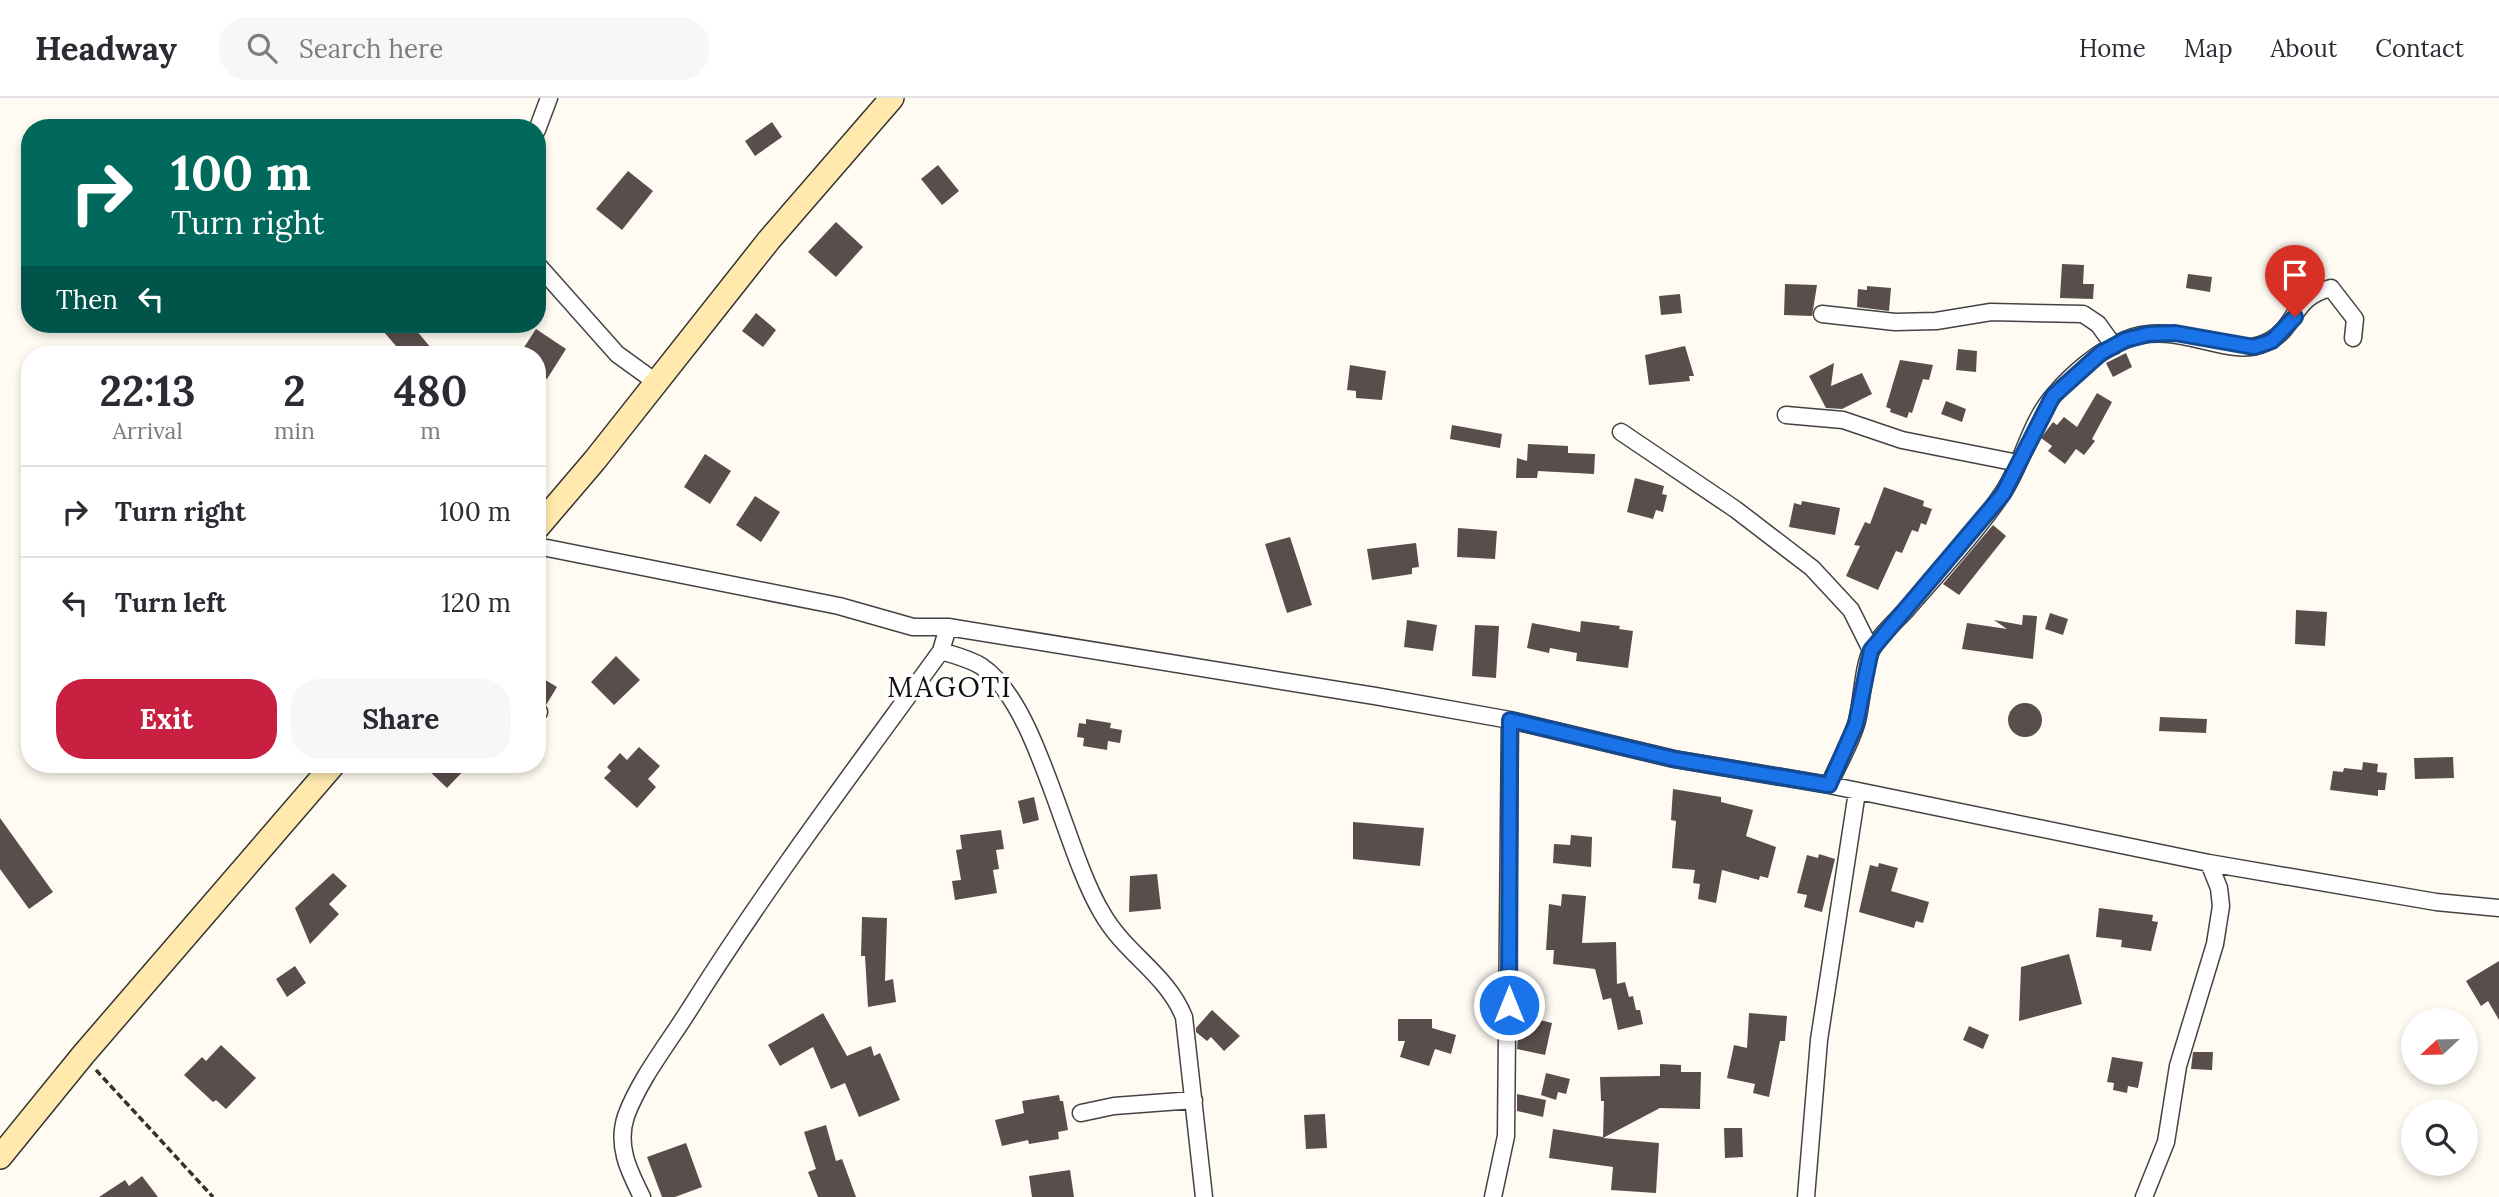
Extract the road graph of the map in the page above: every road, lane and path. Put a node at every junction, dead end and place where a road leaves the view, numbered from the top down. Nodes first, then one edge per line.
1 (549, 98) edge
2 (891, 98) edge
3 (541, 119) edge
4 (546, 274) edge
5 (1822, 314) dead end
6 (2353, 338) dead end
7 (2114, 346) junction
8 (657, 383) junction
9 (1786, 415) dead end
10 (1621, 432) dead end
11 (2018, 463) junction
12 (546, 517) edge
13 (546, 548) edge
14 (948, 626) junction
15 (1871, 650) junction
16 (941, 651) junction
17 (1510, 720) junction
18 (326, 773) edge
19 (1829, 785) junction
20 (1857, 792) junction
21 (2209, 863) junction
22 (2499, 908) edge
23 (83, 1055) junction
24 (1194, 1100) junction
25 (1082, 1113) dead end
26 (0, 1157) edge
27 (213, 1197) edge
28 (642, 1197) edge
29 (1204, 1197) edge
30 (1493, 1197) edge
31 (1806, 1197) edge
32 (2144, 1197) edge

1 - 3 street
2 - 8 street
4 - 8 street
5 - 7 street
6 - 7 street
7 - 11 street
8 - 12 street
9 - 11 street
10 - 15 street
11 - 15 street
13 - 14 street
14 - 16 street
14 - 17 street
15 - 19 street
16 - 24 street
16 - 28 street
17 - 19 street
17 - 30 street
18 - 23 street
19 - 20 street
20 - 21 street
20 - 31 street
21 - 22 street
21 - 32 street
23 - 26 street
23 - 27 path
24 - 25 street
24 - 29 street

